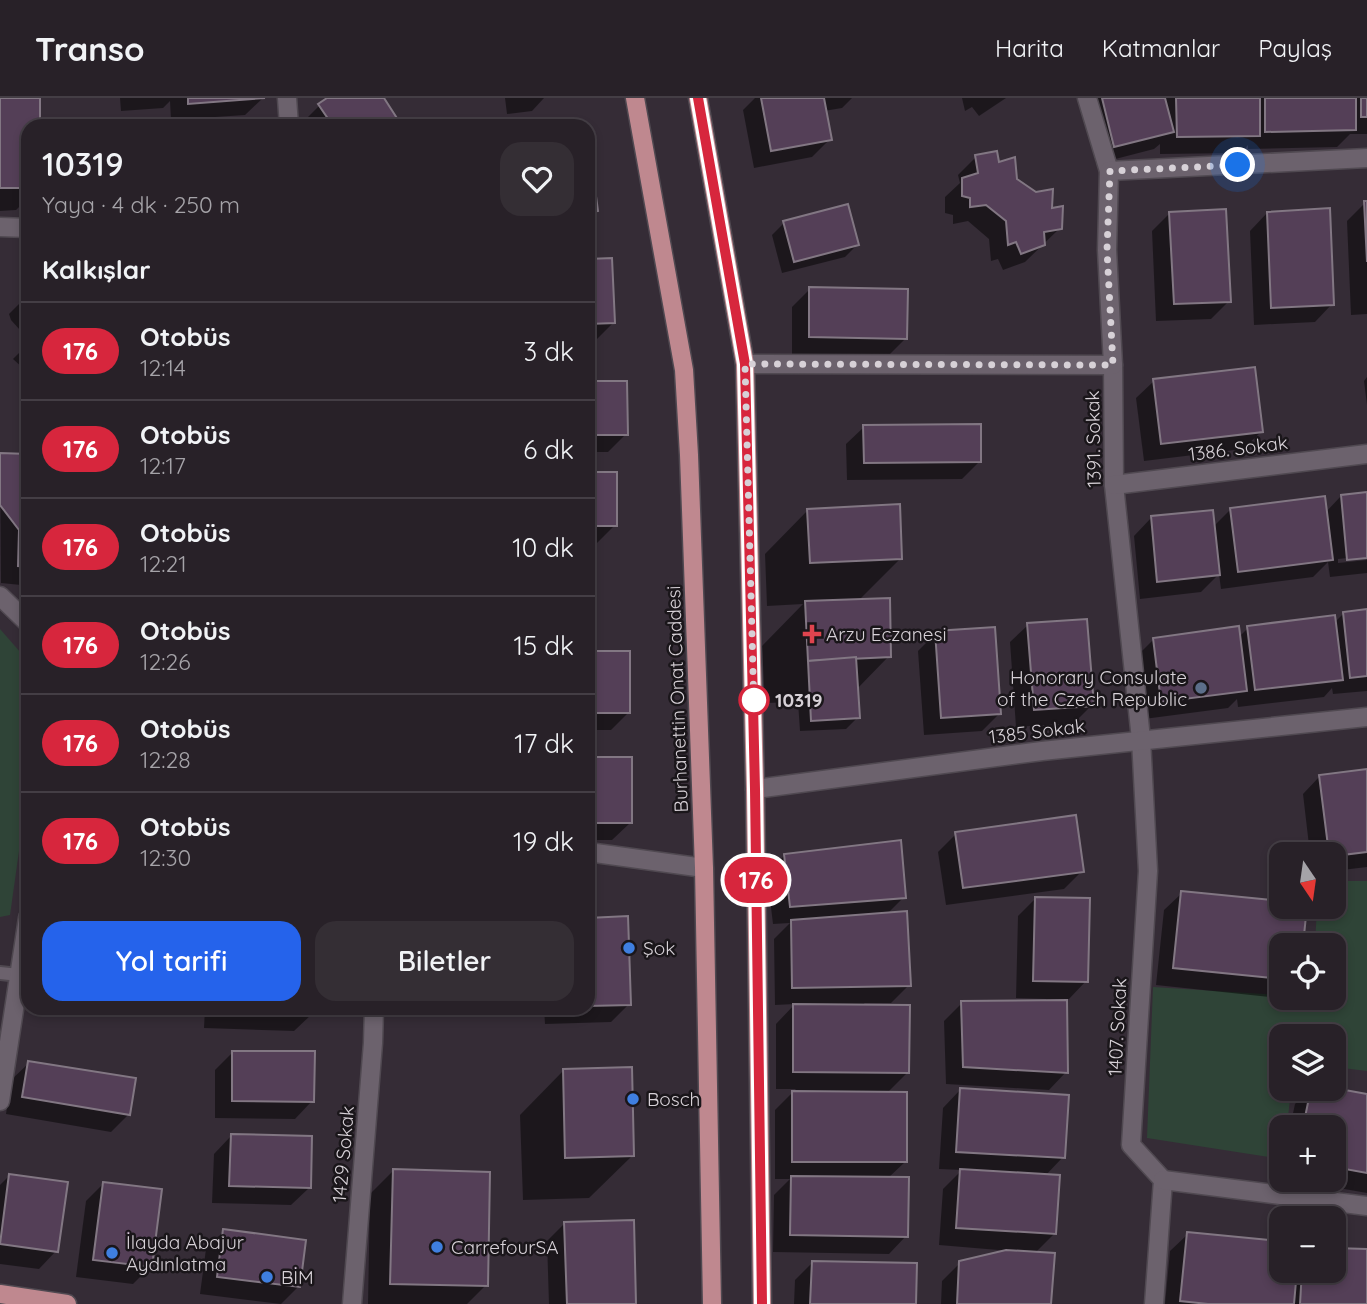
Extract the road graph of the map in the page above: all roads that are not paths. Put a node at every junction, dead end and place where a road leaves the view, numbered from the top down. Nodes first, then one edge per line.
1 (287, 98) edge
2 (635, 98) edge
3 (698, 98) edge
4 (1087, 98) edge
5 (288, 119) edge
6 (1367, 158) edge
7 (1110, 171) junction
8 (0, 227) edge
9 (21, 228) edge
10 (745, 364) junction
11 (1113, 365) junction
12 (1367, 454) edge
13 (1114, 485) junction
14 (0, 596) edge
15 (21, 616) edge
16 (1367, 717) edge
17 (1141, 739) junction
18 (755, 789) junction
19 (595, 853) edge
20 (705, 868) junction
21 (21, 962) edge
22 (0, 973) edge
23 (19, 975) junction
24 (374, 1015) edge
25 (0, 1101) edge
26 (1163, 1180) junction
27 (1367, 1206) edge
28 (0, 1294) edge
29 (67, 1304) edge
30 (352, 1304) edge
31 (712, 1304) edge
32 (762, 1304) edge
33 (1154, 1304) edge

1 - 5 street
2 - 20 main road, Burhanettin Onat Caddesi
3 - 10 main road
4 - 7 street, 1391. Sokak
6 - 7 street
7 - 11 street, 1391. Sokak
8 - 9 street
10 - 11 street
10 - 18 main road
11 - 13 street, 1391. Sokak
12 - 13 street, 1386. Sokak
13 - 17 street, 1391. Sokak
14 - 15 street
16 - 17 street, 1385 Sokak
17 - 18 street, 1385 Sokak
17 - 26 street, 1407. Sokak
18 - 32 main road
19 - 20 street
20 - 31 main road, Burhanettin Onat Caddesi
21 - 23 street
22 - 23 lane
23 - 25 street
24 - 30 street, 1429 Sokak
26 - 27 street
26 - 33 street
28 - 29 main road

